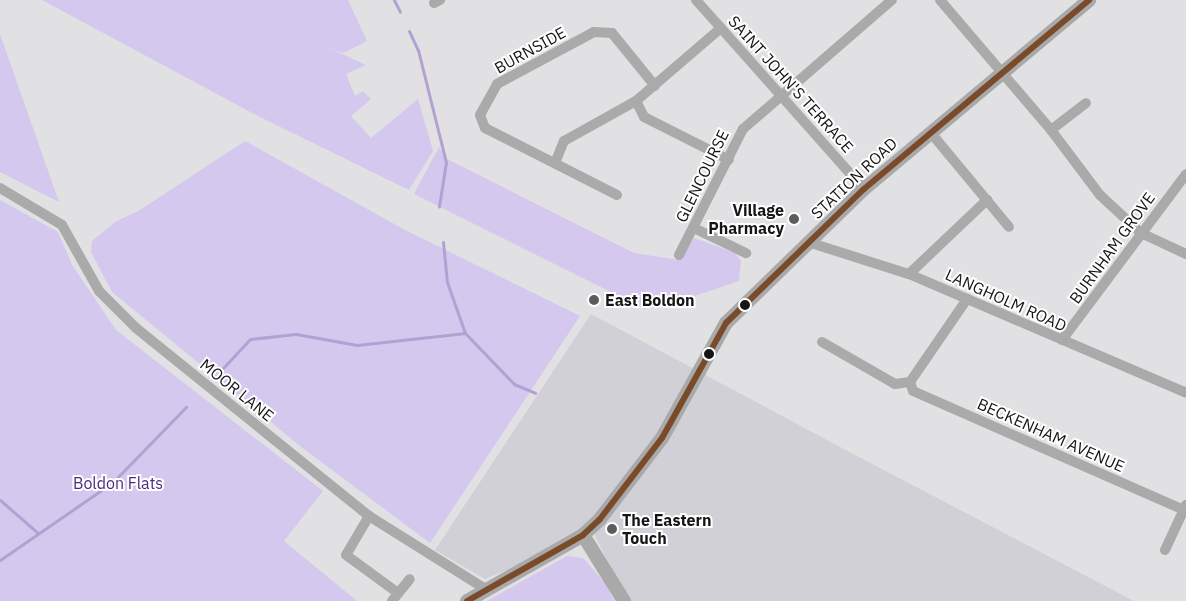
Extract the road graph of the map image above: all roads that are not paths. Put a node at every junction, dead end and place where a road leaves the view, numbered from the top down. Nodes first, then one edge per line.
1 (696, 0) edge
2 (892, 0) edge
3 (940, 0) edge
4 (1089, 0) edge
5 (721, 28) junction
6 (1002, 72) junction
7 (655, 86) junction
8 (780, 94) junction
9 (636, 101) junction
10 (1086, 103) dead end
11 (1051, 130) junction
12 (931, 133) junction
13 (729, 160) junction
14 (555, 164) junction
15 (1186, 174) edge
16 (0, 188) edge
17 (864, 189) junction
18 (618, 195) dead end
19 (987, 200) junction
20 (1009, 227) dead end
21 (694, 228) junction
22 (1140, 232) junction
23 (811, 243) junction
24 (746, 253) dead end
25 (1186, 254) edge
26 (680, 255) dead end
27 (909, 274) junction
28 (967, 299) junction
29 (1062, 340) junction
30 (822, 342) dead end
31 (910, 382) junction
32 (1186, 393) edge
33 (1185, 508) edge
34 (369, 516) junction
35 (583, 535) junction
36 (1165, 550) dead end
37 (410, 579) dead end
38 (484, 588) junction
39 (395, 597) edge
40 (467, 601) edge
41 (624, 601) edge

1 - 5 street, SAINT JOHN'S TERRACE
2 - 8 street, GLENCOURSE
3 - 6 street
4 - 6 main road, STATION ROAD
5 - 7 street
5 - 8 street, SAINT JOHN'S TERRACE
6 - 11 street
6 - 12 main road, STATION ROAD
7 - 9 street
7 - 14 street, BURNSIDE
8 - 13 street, GLENCOURSE
8 - 17 street, SAINT JOHN'S TERRACE
9 - 13 street
9 - 14 street
10 - 11 street
11 - 22 street
12 - 17 main road, STATION ROAD
12 - 19 street
13 - 21 street, GLENCOURSE
14 - 18 street, BURNSIDE
15 - 22 street, BURNHAM GROVE
16 - 34 street, MOOR LANE
17 - 23 main road, STATION ROAD
19 - 20 street
19 - 27 street
21 - 24 street
21 - 26 street, GLENCOURSE
22 - 25 street
22 - 29 street, BURNHAM GROVE
23 - 27 street, LANGHOLM ROAD
23 - 35 main road, STATION ROAD
27 - 28 street, LANGHOLM ROAD
28 - 29 street, LANGHOLM ROAD
28 - 31 street
29 - 32 street, LANGHOLM ROAD
30 - 31 street
31 - 33 street, BECKENHAM AVENUE
33 - 36 street
34 - 38 street, MOOR LANE
34 - 39 street
35 - 38 main road
35 - 41 main road
37 - 39 street
38 - 40 main road

